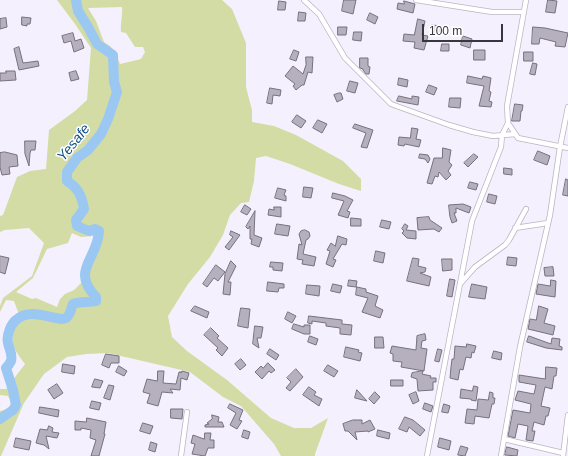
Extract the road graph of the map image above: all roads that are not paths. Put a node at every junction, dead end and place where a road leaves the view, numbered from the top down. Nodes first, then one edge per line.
1 (304, 0) edge
2 (416, 0) edge
3 (526, 0) edge
4 (523, 12) junction
5 (568, 107) edge
6 (508, 123) junction
7 (515, 134) junction
8 (502, 135) junction
9 (560, 147) junction
10 (568, 148) edge
11 (526, 209) dead end
12 (548, 223) junction
13 (515, 228) junction
14 (459, 285) junction
15 (187, 412) dead end
16 (568, 415) edge
17 (504, 439) junction
18 (563, 454) edge
19 (181, 456) edge
20 (427, 456) edge
21 (501, 456) edge

1 - 8 street
2 - 4 street
3 - 4 street
4 - 6 street
5 - 9 street
6 - 7 street
6 - 8 street
7 - 8 street
7 - 9 street
8 - 14 street
9 - 10 street
9 - 12 street
11 - 13 street
12 - 13 street
12 - 17 street
13 - 14 street
14 - 20 street
15 - 19 street
16 - 18 street
17 - 18 street
17 - 21 street

